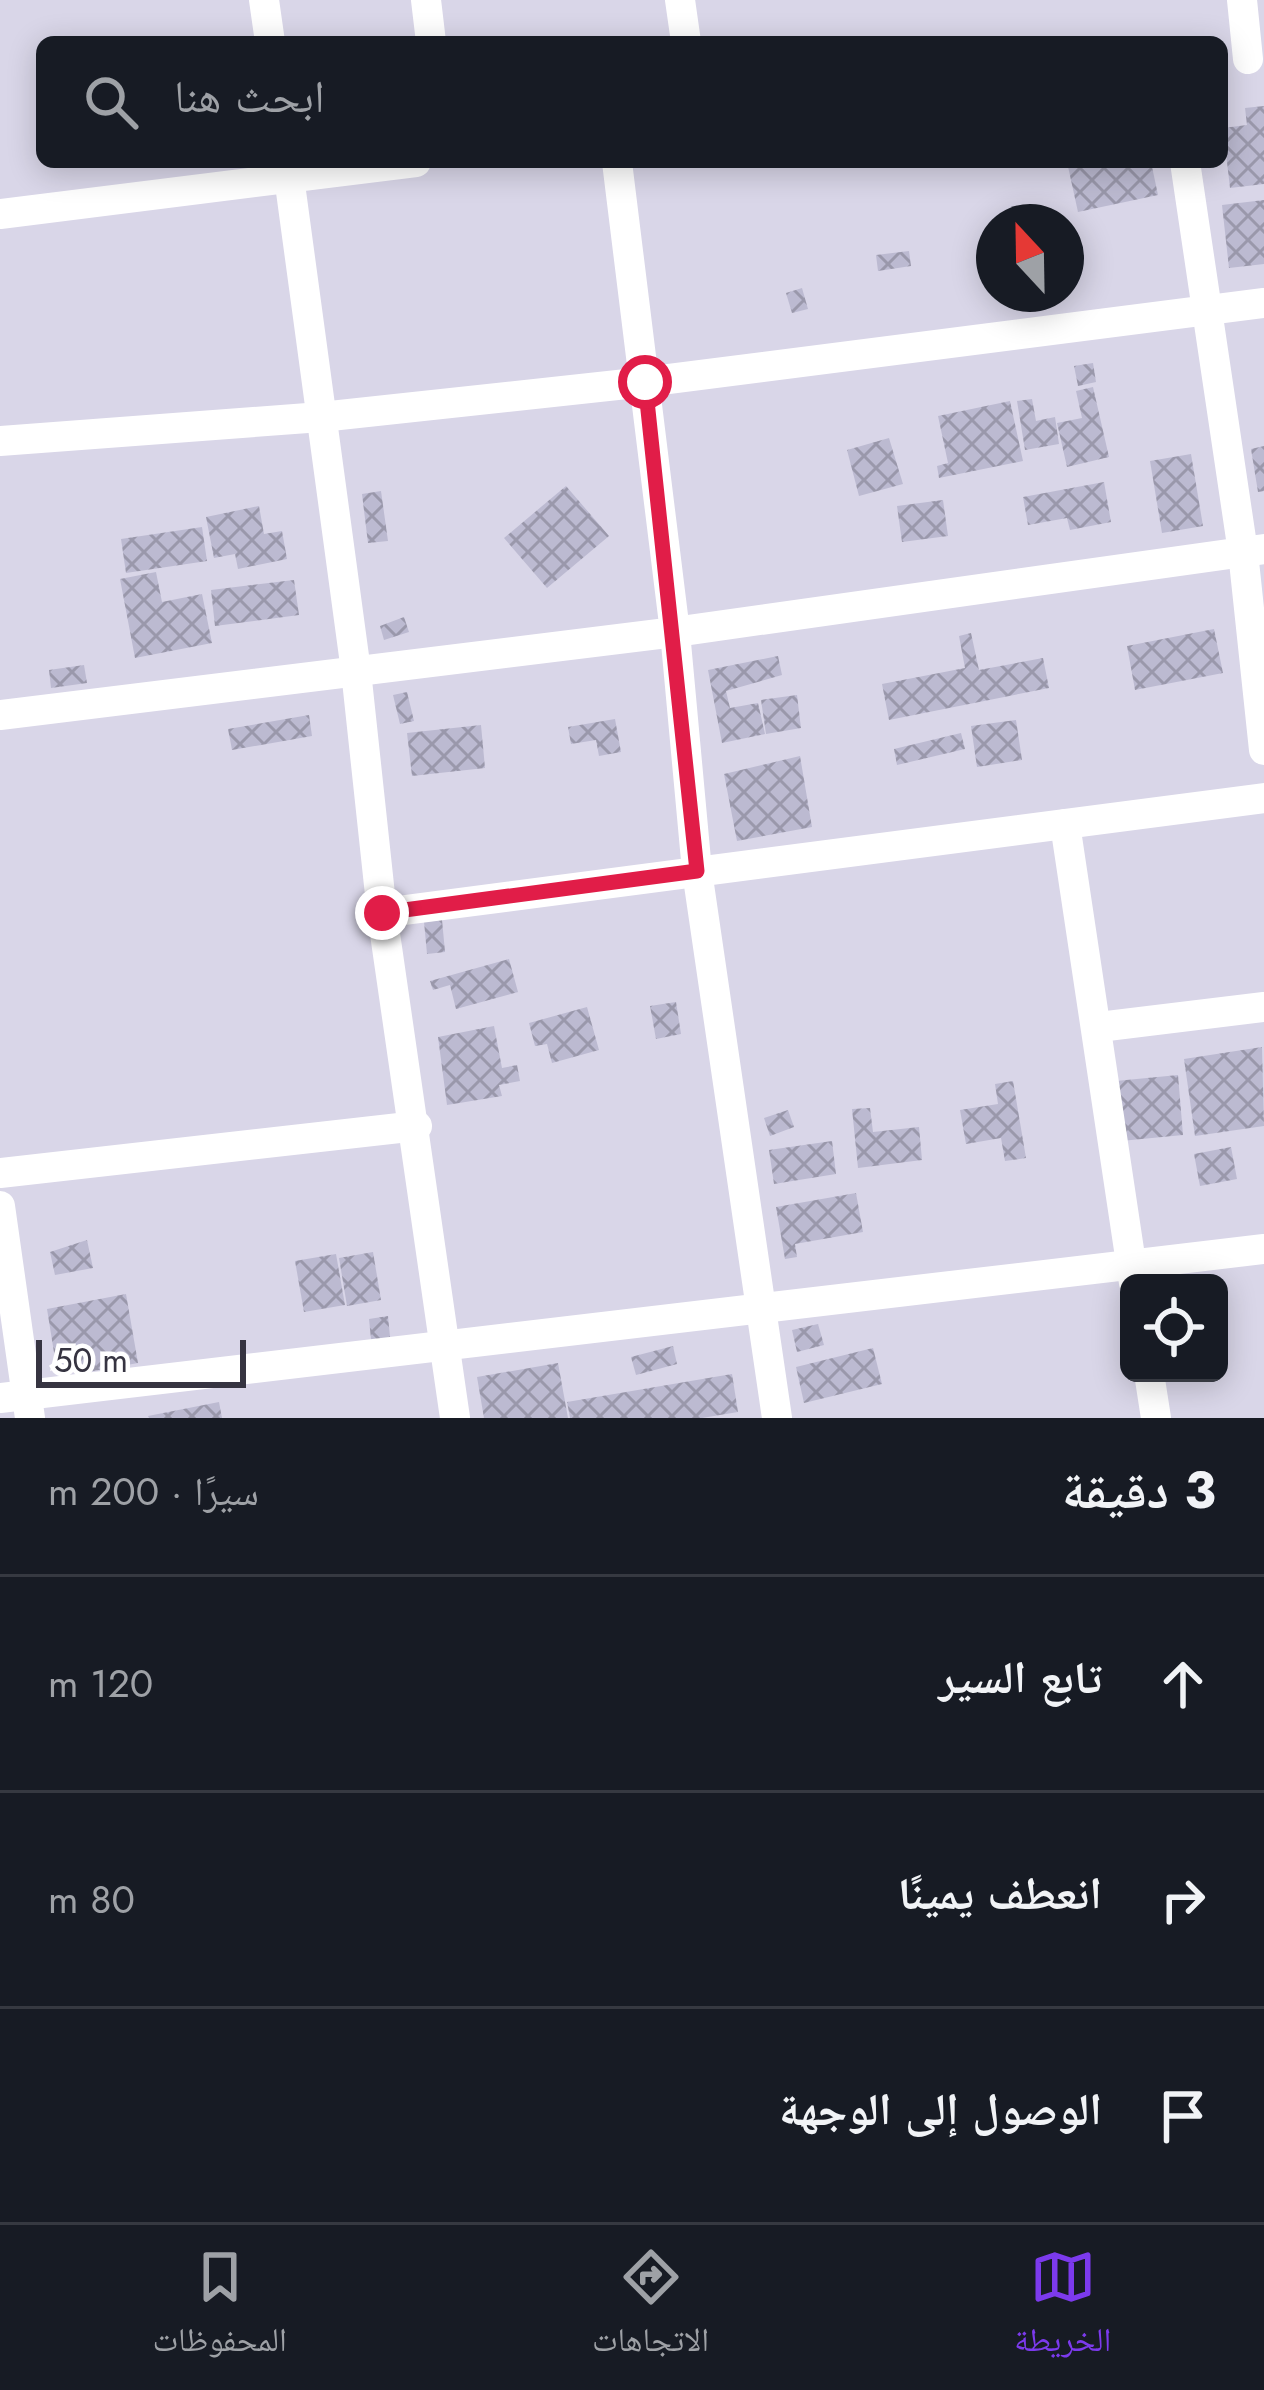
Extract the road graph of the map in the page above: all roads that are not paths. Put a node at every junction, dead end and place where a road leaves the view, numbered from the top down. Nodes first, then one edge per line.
1 (265, 0) edge
2 (426, 0) edge
3 (680, 0) edge
4 (1242, 0) edge
5 (269, 36) edge
6 (430, 36) edge
7 (685, 36) edge
8 (1245, 59) edge
9 (320, 168) edge
10 (617, 168) edge
11 (1186, 168) edge
12 (288, 170) edge
13 (0, 214) edge
14 (1264, 303) edge
15 (1207, 311) junction
16 (645, 382) junction
17 (321, 417) junction
18 (0, 441) edge
19 (1254, 550) edge
20 (675, 632) junction
21 (356, 670) junction
22 (0, 715) edge
23 (1264, 750) edge
24 (1264, 798) edge
25 (1065, 824) junction
26 (697, 871) junction
27 (382, 913) junction
28 (1264, 1007) edge
29 (1099, 1027) junction
30 (417, 1126) junction
31 (0, 1173) edge
32 (0, 1206) edge
33 (1264, 1250) edge
34 (1133, 1274) edge
35 (1138, 1274) edge
36 (1120, 1276) edge
37 (760, 1312) junction
38 (446, 1349) junction
39 (1150, 1382) edge
40 (18, 1404) edge
41 (455, 1418) edge
42 (777, 1418) edge
43 (1156, 1418) edge

1 - 5 street
2 - 6 street
3 - 7 street
4 - 8 street
9 - 12 street
10 - 16 street
11 - 15 street
12 - 13 street
12 - 17 street
14 - 15 street
15 - 16 street
15 - 19 street
16 - 17 street
16 - 20 street
17 - 18 street
17 - 21 street
19 - 20 street
19 - 23 street
20 - 21 street
20 - 26 street
21 - 22 street
21 - 27 street
24 - 25 street
25 - 26 street
25 - 29 street
26 - 27 street
26 - 37 street
27 - 30 street
28 - 29 street
29 - 34 street
30 - 31 street
30 - 38 street
32 - 40 street
33 - 35 street
36 - 37 street
37 - 38 street
37 - 42 street
38 - 40 street
38 - 41 street
39 - 43 street

